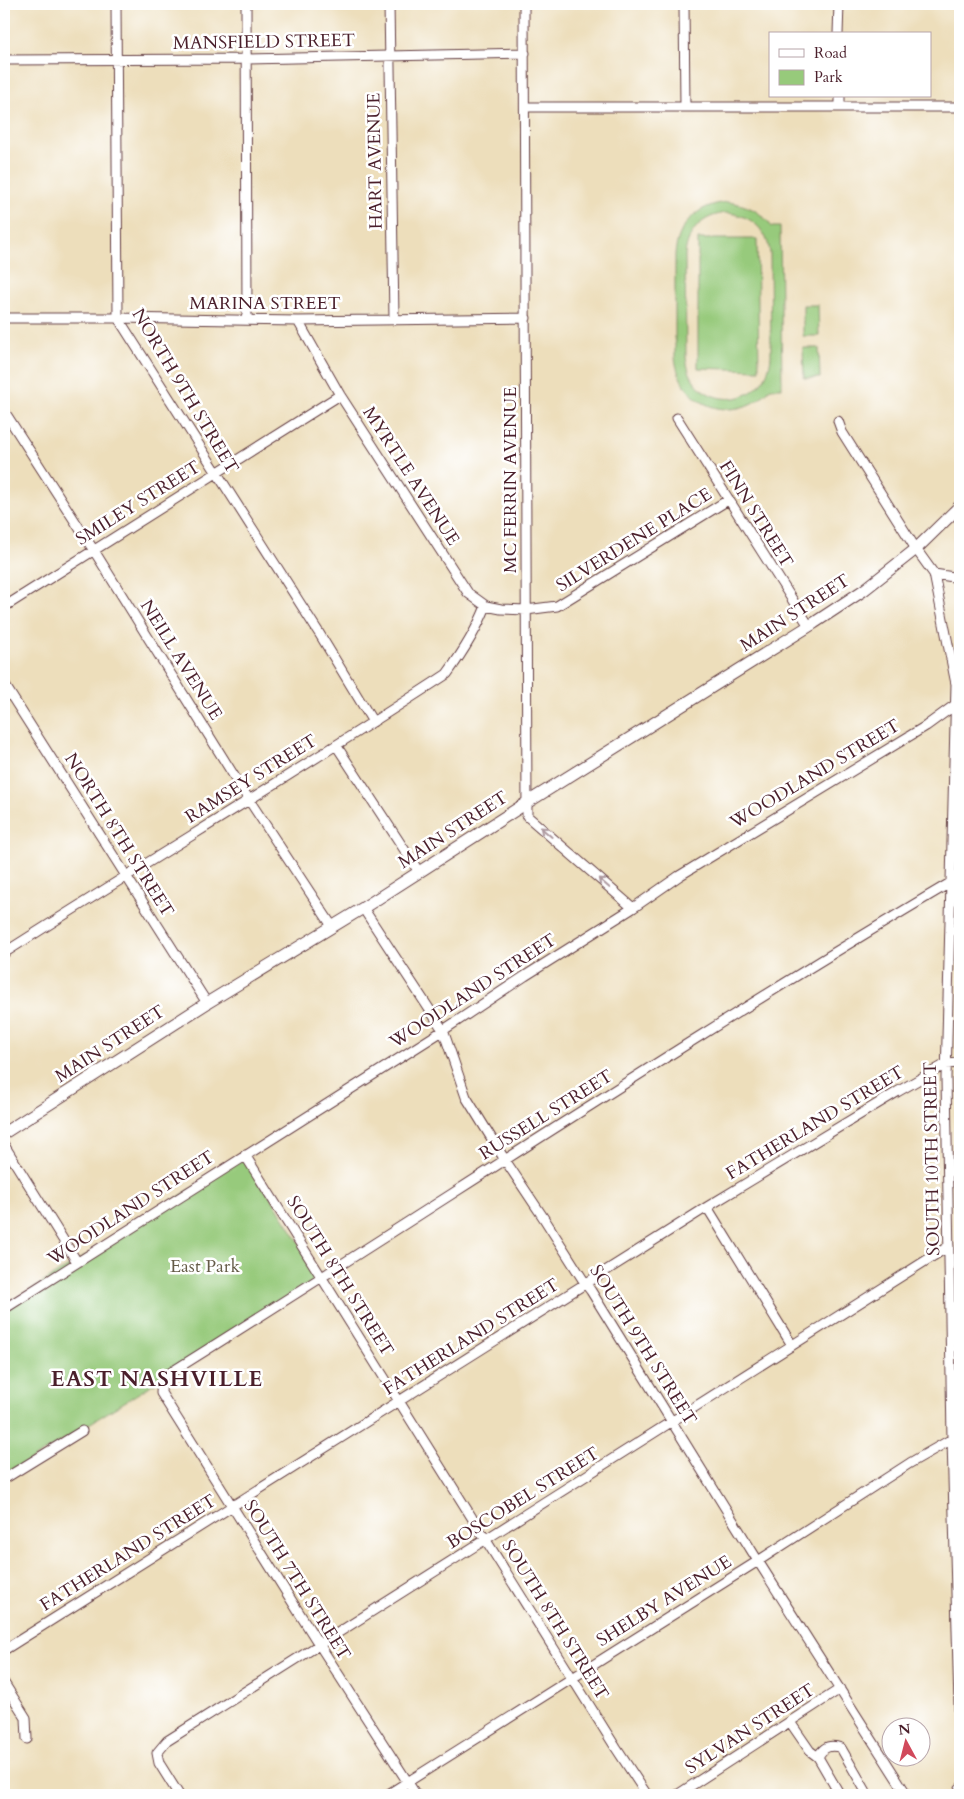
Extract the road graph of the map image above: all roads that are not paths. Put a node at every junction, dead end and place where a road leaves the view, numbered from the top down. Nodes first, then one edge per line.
1 (116, 4) edge
2 (246, 4) edge
3 (389, 4) edge
4 (524, 4) edge
5 (684, 4) edge
6 (839, 4) edge
7 (838, 32) edge
8 (525, 53) junction
9 (390, 56) junction
10 (246, 59) junction
11 (4, 60) edge
12 (116, 60) junction
13 (840, 98) edge
14 (525, 106) junction
15 (685, 106) junction
16 (840, 107) junction
17 (960, 107) edge
18 (4, 318) edge
19 (118, 318) junction
20 (394, 318) junction
21 (526, 318) junction
22 (247, 319) junction
23 (298, 321) junction
24 (340, 395) junction
25 (4, 410) edge
26 (677, 418) dead end
27 (838, 421) dead end
28 (216, 473) junction
29 (728, 500) junction
30 (960, 506) edge
31 (916, 549) junction
32 (93, 550) junction
33 (934, 574) junction
34 (960, 578) edge
35 (486, 606) junction
36 (4, 607) edge
37 (526, 610) junction
38 (808, 626) junction
39 (4, 684) edge
40 (958, 702) edge
41 (373, 722) junction
42 (336, 745) junction
43 (249, 800) junction
44 (528, 802) junction
45 (956, 845) edge
46 (419, 872) junction
47 (125, 875) junction
48 (950, 883) junction
49 (363, 908) junction
50 (632, 908) junction
51 (332, 926) junction
52 (4, 952) edge
53 (207, 1003) junction
54 (443, 1030) junction
55 (960, 1063) edge
56 (946, 1064) junction
57 (4, 1133) edge
58 (4, 1145) edge
59 (246, 1155) junction
60 (504, 1160) junction
61 (706, 1207) junction
62 (949, 1246) junction
63 (77, 1262) junction
64 (322, 1279) junction
65 (585, 1283) junction
66 (4, 1309) edge
67 (792, 1345) junction
68 (162, 1378) joint
69 (399, 1401) junction
70 (673, 1422) junction
71 (82, 1431) dead end
72 (956, 1439) edge
73 (4, 1478) edge
74 (232, 1507) junction
75 (486, 1540) junction
76 (758, 1561) junction
77 (320, 1646) junction
78 (4, 1650) edge
79 (572, 1678) junction
80 (4, 1683) edge
81 (840, 1690) junction
82 (790, 1722) junction
83 (27, 1739) dead end
84 (960, 1746) edge
85 (818, 1757) junction
86 (407, 1782) junction
87 (960, 1788) edge
88 (180, 1795) edge
89 (386, 1795) edge
90 (416, 1795) edge
91 (648, 1795) edge
92 (677, 1795) edge
93 (840, 1795) edge
94 (868, 1795) edge
95 (907, 1795) edge
96 (957, 1795) edge

1 - 12 street, NORTH 9TH STREET
2 - 10 street
3 - 9 street, HART AVENUE
4 - 8 street, MC FERRIN AVENUE
5 - 15 street
6 - 7 street
8 - 9 street, MANSFIELD STREET
8 - 14 street, MC FERRIN AVENUE
9 - 10 street, MANSFIELD STREET
9 - 20 street, HART AVENUE
10 - 12 street, MANSFIELD STREET
10 - 22 street
11 - 12 street, MANSFIELD STREET
12 - 19 street, NORTH 9TH STREET
13 - 16 street
14 - 15 street
14 - 21 street, MC FERRIN AVENUE
15 - 16 street
16 - 17 street
18 - 19 street, MARINA STREET
19 - 22 street, MARINA STREET
19 - 28 street, NORTH 9TH STREET
20 - 21 street, MARINA STREET
20 - 23 street, MARINA STREET
21 - 37 street, MC FERRIN AVENUE
22 - 23 street, MARINA STREET
23 - 24 street, MYRTLE AVENUE
24 - 28 street, SMILEY STREET
24 - 35 street, MYRTLE AVENUE
25 - 32 street, NEILL AVENUE
26 - 29 street, FINN STREET
27 - 31 street
28 - 32 street, SMILEY STREET
28 - 41 street, NORTH 9TH STREET
29 - 37 street, SILVERDENE PLACE
29 - 38 street, FINN STREET
30 - 31 main road, MAIN STREET
31 - 33 street
31 - 38 main road, MAIN STREET
32 - 36 street, SMILEY STREET
32 - 43 street, NEILL AVENUE
33 - 34 street
33 - 40 street, SOUTH 10TH STREET
35 - 37 street
35 - 41 street, RAMSEY STREET
37 - 44 street, MC FERRIN AVENUE
38 - 44 main road, MAIN STREET
39 - 47 street, NORTH 8TH STREET
40 - 45 street, SOUTH 10TH STREET
40 - 50 street, WOODLAND STREET
41 - 42 street, RAMSEY STREET
42 - 43 street, RAMSEY STREET
42 - 46 street
43 - 47 street, RAMSEY STREET
43 - 51 street, NEILL AVENUE
44 - 46 main road, MAIN STREET
50 -> 44 street, MC FERRIN AVENUE
45 - 48 street, SOUTH 10TH STREET
46 - 49 main road, MAIN STREET
47 - 52 street, RAMSEY STREET
47 - 53 street, NORTH 8TH STREET
48 - 56 street, SOUTH 10TH STREET
48 - 60 street, RUSSELL STREET
49 - 51 main road, MAIN STREET
49 - 54 street, SOUTH 9TH STREET
50 - 54 street, WOODLAND STREET
51 - 53 main road, MAIN STREET
53 - 57 main road, MAIN STREET
54 - 59 street, WOODLAND STREET
54 - 60 street, SOUTH 9TH STREET
55 - 56 street, FATHERLAND STREET
56 - 61 street, FATHERLAND STREET
56 - 62 street, SOUTH 10TH STREET
58 - 63 street
59 - 63 street, WOODLAND STREET
59 - 64 street, SOUTH 8TH STREET
60 - 64 street, RUSSELL STREET
60 - 65 street, SOUTH 9TH STREET
61 - 65 street, FATHERLAND STREET
61 - 67 street
62 - 67 street, BOSCOBEL STREET
62 - 72 street, SOUTH 10TH STREET
63 - 66 street, WOODLAND STREET
64 - 68 street, RUSSELL STREET
64 - 69 street, SOUTH 8TH STREET
65 - 69 street, FATHERLAND STREET
65 - 70 street, SOUTH 9TH STREET
67 - 70 street, BOSCOBEL STREET
68 - 74 street, SOUTH 7TH STREET
69 - 74 street, FATHERLAND STREET
69 - 75 street, SOUTH 8TH STREET
70 - 75 street, BOSCOBEL STREET
70 - 76 street, SOUTH 9TH STREET
71 - 73 street
72 - 76 street, SHELBY AVENUE
72 - 84 street, SOUTH 10TH STREET
74 - 77 street, SOUTH 7TH STREET
74 - 78 street, FATHERLAND STREET
75 - 77 street, BOSCOBEL STREET
75 - 79 street, SOUTH 8TH STREET
76 - 79 street, SHELBY AVENUE
76 - 81 street, SOUTH 9TH STREET
77 - 86 street, SOUTH 7TH STREET
77 - 88 street, BOSCOBEL STREET
79 - 86 street, SHELBY AVENUE
79 - 91 street, SOUTH 8TH STREET
80 - 83 street
81 - 82 street, SYLVAN STREET
81 - 95 street, SOUTH 9TH STREET
82 - 85 street
82 - 92 street, SYLVAN STREET
85 - 93 street
85 - 94 street
86 - 89 street, SHELBY AVENUE
86 - 90 street, SOUTH 7TH STREET
87 - 96 street

